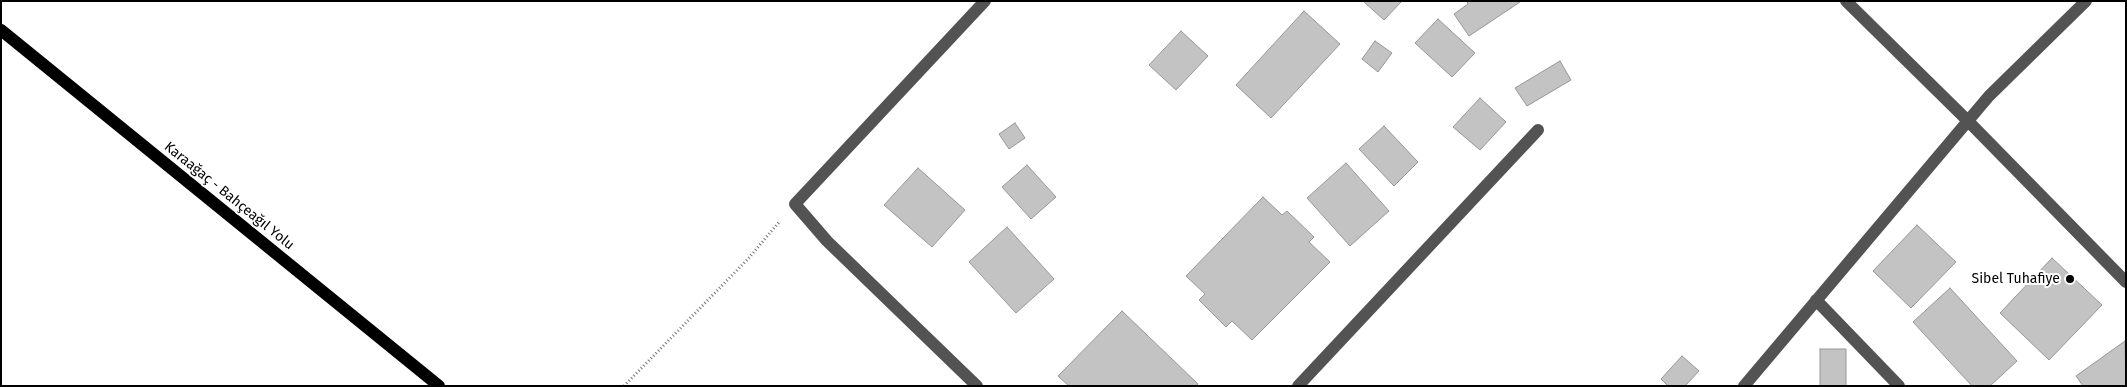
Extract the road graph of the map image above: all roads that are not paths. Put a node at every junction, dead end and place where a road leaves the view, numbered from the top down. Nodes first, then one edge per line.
1 (985, 1) edge
2 (1846, 1) edge
3 (2086, 1) edge
4 (1, 30) edge
5 (1968, 121) junction
6 (1538, 130) dead end
7 (2126, 282) edge
8 (1816, 300) junction
9 (439, 386) edge
10 (977, 386) edge
11 (1298, 386) edge
12 (1744, 386) edge
13 (1899, 386) edge

1 - 10 street
2 - 5 street
3 - 5 street
4 - 9 main road, Karaağaç - Bahçeağıl Yolu
5 - 7 street
5 - 8 street
6 - 11 street
8 - 12 street
8 - 13 street

